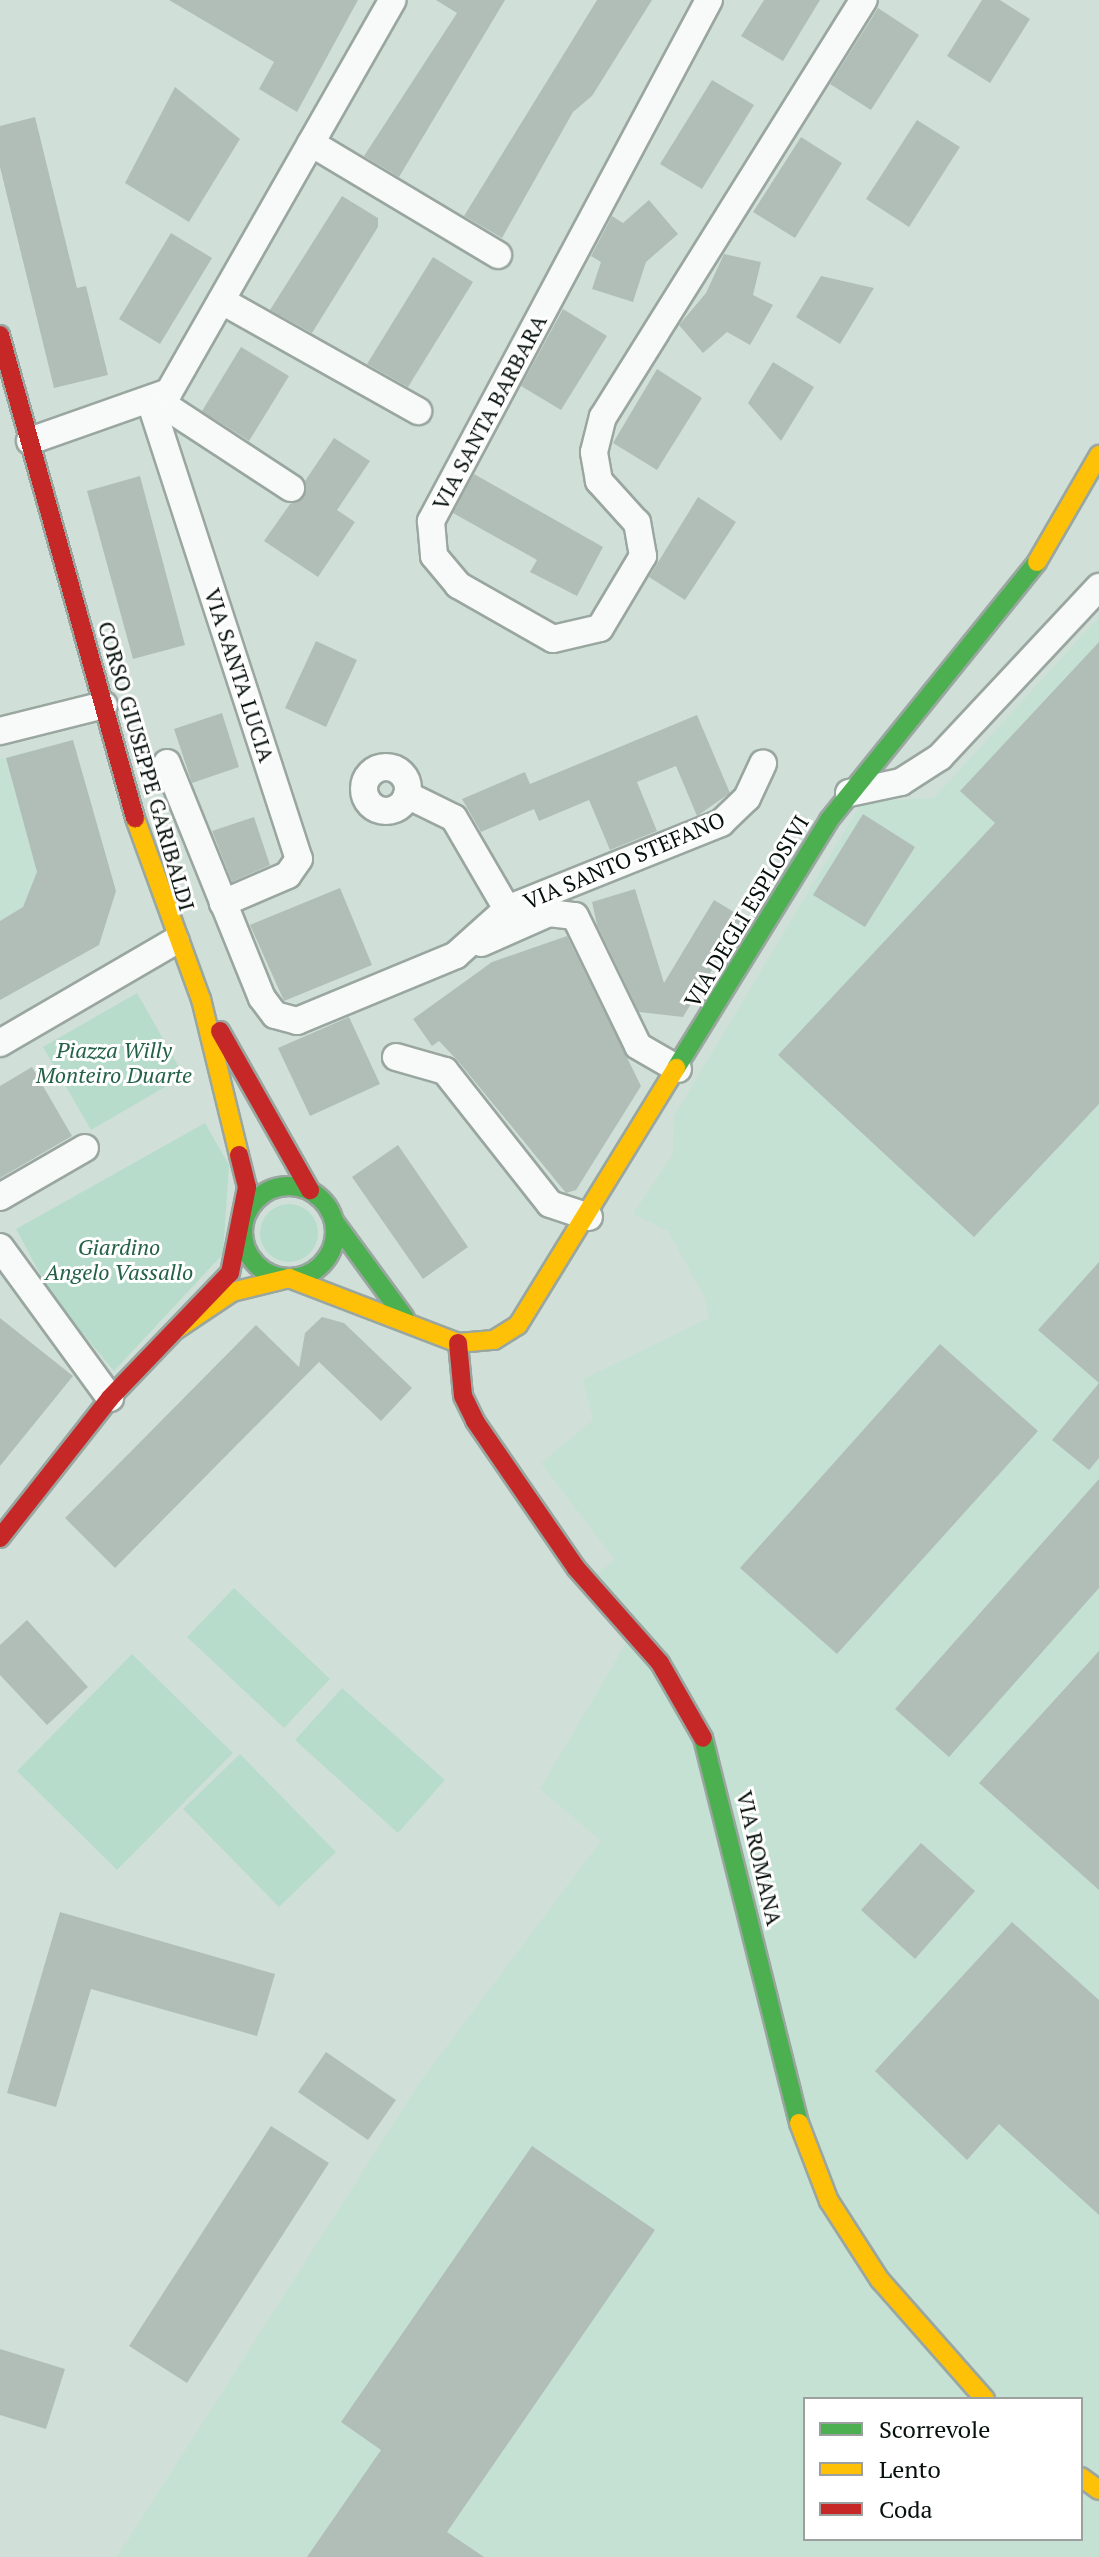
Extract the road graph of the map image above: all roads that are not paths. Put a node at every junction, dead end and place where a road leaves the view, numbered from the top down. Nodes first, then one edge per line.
1 (393, 0) edge
2 (709, 0) edge
3 (864, 0) edge
4 (311, 143) junction
5 (498, 255) dead end
6 (222, 301) junction
7 (0, 335) edge
8 (154, 403) junction
9 (418, 411) dead end
10 (30, 441) junction
11 (1099, 455) edge
12 (291, 488) dead end
13 (1099, 587) edge
14 (104, 705) junction
15 (0, 731) edge
16 (167, 763) dead end
17 (763, 764) dead end
18 (849, 793) junction
19 (407, 795) dead end
20 (223, 903) junction
21 (507, 909) junction
22 (175, 941) junction
23 (456, 955) junction
24 (201, 999) junction
25 (0, 1043) edge
26 (396, 1057) dead end
27 (678, 1069) junction
28 (85, 1148) dead end
29 (310, 1190) junction
30 (0, 1197) edge
31 (589, 1217) junction
32 (334, 1221) junction
33 (244, 1222) junction
34 (0, 1247) edge
35 (289, 1278) junction
36 (177, 1329) junction
37 (421, 1333) junction
38 (458, 1343) junction
39 (110, 1398) junction
40 (2, 1529) edge
41 (983, 2397) edge

1 - 4 street
2 - 3 street, VIA SANTA BARBARA
4 - 5 street
4 - 6 street
6 - 8 street
6 - 9 street
7 - 10 main road, CORSO GIUSEPPE GARIBALDI
8 - 10 street
8 - 12 street
8 - 20 street, VIA SANTA LUCIA
10 - 14 main road, CORSO GIUSEPPE GARIBALDI
11 - 18 main road, VIA DEGLI ESPLOSIVI
13 - 18 street
14 - 15 street
14 - 22 main road, CORSO GIUSEPPE GARIBALDI
16 - 20 street
17 - 21 street, VIA SANTO STEFANO
18 - 27 main road, VIA DEGLI ESPLOSIVI
19 - 21 street
20 - 23 street, VIA SANTO STEFANO
21 - 23 street, VIA SANTO STEFANO
22 - 24 main road, CORSO GIUSEPPE GARIBALDI
22 - 25 street
23 - 27 street
24 - 29 main road
24 - 33 main road, CORSO GIUSEPPE GARIBALDI
26 - 31 street
27 - 31 main road, VIA DEGLI ESPLOSIVI
28 - 30 street
29 - 32 main road
29 - 33 main road
31 - 38 main road, VIA DEGLI ESPLOSIVI
32 - 35 main road
32 - 37 main road, VIA DEGLI ESPLOSIVI
33 - 35 main road
33 - 36 main road, CORSO GIUSEPPE GARIBALDI
34 - 39 street
35 - 36 main road, CORSO GIUSEPPE GARIBALDI
35 - 37 main road, VIA DEGLI ESPLOSIVI
36 - 39 main road, CORSO GIUSEPPE GARIBALDI
37 - 38 main road, VIA DEGLI ESPLOSIVI
38 - 41 main road, VIA ROMANA
39 - 40 main road, CORSO GIUSEPPE GARIBALDI

